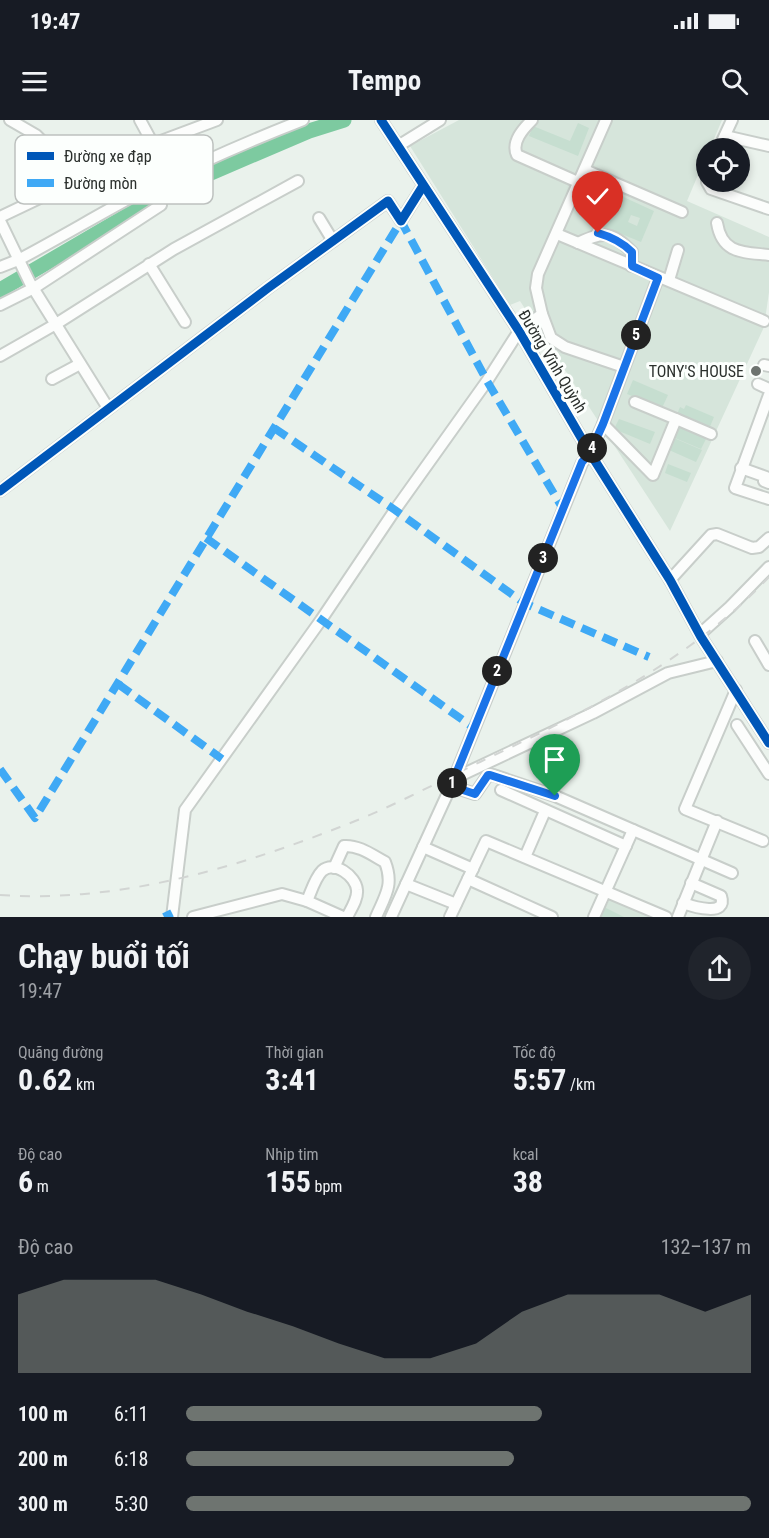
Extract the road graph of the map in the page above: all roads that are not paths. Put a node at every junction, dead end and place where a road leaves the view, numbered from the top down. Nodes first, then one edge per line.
1 (10, 120) edge
2 (140, 120) edge
3 (217, 120) edge
4 (303, 120) edge
5 (381, 120) edge
6 (440, 120) edge
7 (532, 120) edge
8 (606, 120) edge
9 (732, 120) edge
10 (36, 135) edge
11 (148, 135) edge
12 (177, 135) edge
13 (724, 136) joint
14 (398, 146) junction
15 (769, 147) edge
16 (213, 158) edge
17 (585, 170) junction
18 (298, 181) dead end
19 (579, 183) junction
20 (423, 186) junction
21 (720, 192) edge
22 (27, 204) edge
23 (121, 204) edge
24 (161, 205) dead end
25 (769, 209) edge
26 (682, 212) dead end
27 (2, 215) edge
28 (319, 218) dead end
29 (717, 223) dead end
30 (557, 234) junction
31 (333, 241) junction
32 (578, 243) junction
33 (678, 250) dead end
34 (769, 255) edge
35 (19, 262) junction
36 (149, 264) junction
37 (632, 266) junction
38 (0, 267) edge
39 (664, 279) junction
40 (32, 286) junction
41 (0, 305) edge
42 (542, 314) junction
43 (764, 321) dead end
44 (184, 322) dead end
45 (56, 324) junction
46 (519, 331) junction
47 (0, 356) edge
48 (80, 364) junction
49 (624, 367) junction
50 (52, 379) dead end
51 (758, 384) dead end
52 (769, 389) edge
53 (769, 395) edge
54 (635, 402) dead end
55 (108, 408) junction
56 (765, 415) edge
57 (676, 419) junction
58 (603, 424) junction
59 (711, 434) dead end
60 (590, 453) junction
61 (741, 468) junction
62 (769, 483) edge
63 (0, 491) edge
64 (769, 499) edge
65 (769, 538) edge
66 (769, 567) edge
67 (670, 580) junction
68 (700, 634) junction
69 (755, 641) dead end
70 (717, 661) junction
71 (769, 665) edge
72 (736, 690) junction
73 (737, 724) dead end
74 (769, 743) edge
75 (769, 774) edge
76 (452, 783) junction
77 (501, 790) dead end
78 (555, 796) junction
79 (547, 811) junction
80 (717, 822) junction
81 (633, 830) junction
82 (763, 841) dead end
83 (626, 846) junction
84 (423, 847) junction
85 (525, 857) junction
86 (700, 859) junction
87 (334, 868) junction
88 (732, 873) dead end
89 (471, 874) junction
90 (691, 883) junction
91 (406, 884) junction
92 (606, 891) junction
93 (307, 901) junction
94 (683, 903) junction
95 (456, 904) junction
96 (172, 917) edge
97 (193, 917) edge
98 (345, 917) edge
99 (376, 917) edge
100 (391, 917) edge
101 (451, 917) edge
102 (552, 917) edge
103 (594, 917) edge
104 (666, 917) edge
105 (678, 917) edge

1 - 10 street
2 - 11 street
3 - 12 street
4 - 16 street
5 - 14 street, Đường Vĩnh Quỳnh
6 - 14 street
7 - 19 street
8 - 17 street
9 - 13 street
13 - 15 street
14 - 20 street, Đường Vĩnh Quỳnh
17 - 19 street
17 - 26 street
18 - 36 street
19 - 30 street
20 - 31 street
20 - 46 street, Đường Vĩnh Quỳnh
21 - 25 street
22 - 27 street
23 - 35 street
24 - 40 street
27 - 35 street
28 - 31 street
29 - 34 street
30 - 32 street
30 - 42 street
31 - 55 street
32 - 37 street
32 - 37 street
33 - 39 street
35 - 38 street
35 - 40 street
36 - 44 street
36 - 45 street
37 - 39 street
39 - 43 street
39 - 49 street
40 - 41 street
40 - 45 street
42 - 46 street
42 - 49 street
45 - 47 street
45 - 48 street
46 - 60 street, Đường Vĩnh Quỳnh
46 - 96 street
48 - 50 street
48 - 55 street
49 - 58 street
51 - 52 street
53 - 56 street
54 - 57 street
55 - 63 street
56 - 61 street
57 - 58 street
57 - 59 street
58 - 60 street
60 - 67 street, Đường Vĩnh Quỳnh
60 - 76 street
61 - 62 street
61 - 64 street
65 - 67 street
66 - 68 street
67 - 68 street, Đường Vĩnh Quỳnh
68 - 70 street, Đường Vĩnh Quỳnh
69 - 71 street
70 - 72 street, Đường Vĩnh Quỳnh
70 - 76 street
72 - 74 street, Đường Vĩnh Quỳnh
72 - 80 street
73 - 75 street
76 - 78 street
76 - 84 street
77 - 79 street
78 - 79 street
78 - 81 street
79 - 83 street
79 - 85 street
80 - 82 street
80 - 86 street
81 - 83 street
81 - 86 street
83 - 92 street
84 - 89 street
84 - 91 street
85 - 89 street
85 - 92 street
86 - 88 street
86 - 90 street
87 - 93 street
87 - 98 street
87 - 99 street
89 - 95 street
89 - 102 street
90 - 94 street
90 - 94 street
91 - 95 street
91 - 100 street
92 - 103 street
92 - 104 street
93 - 97 street
93 - 98 street
94 - 105 street
95 - 101 street

